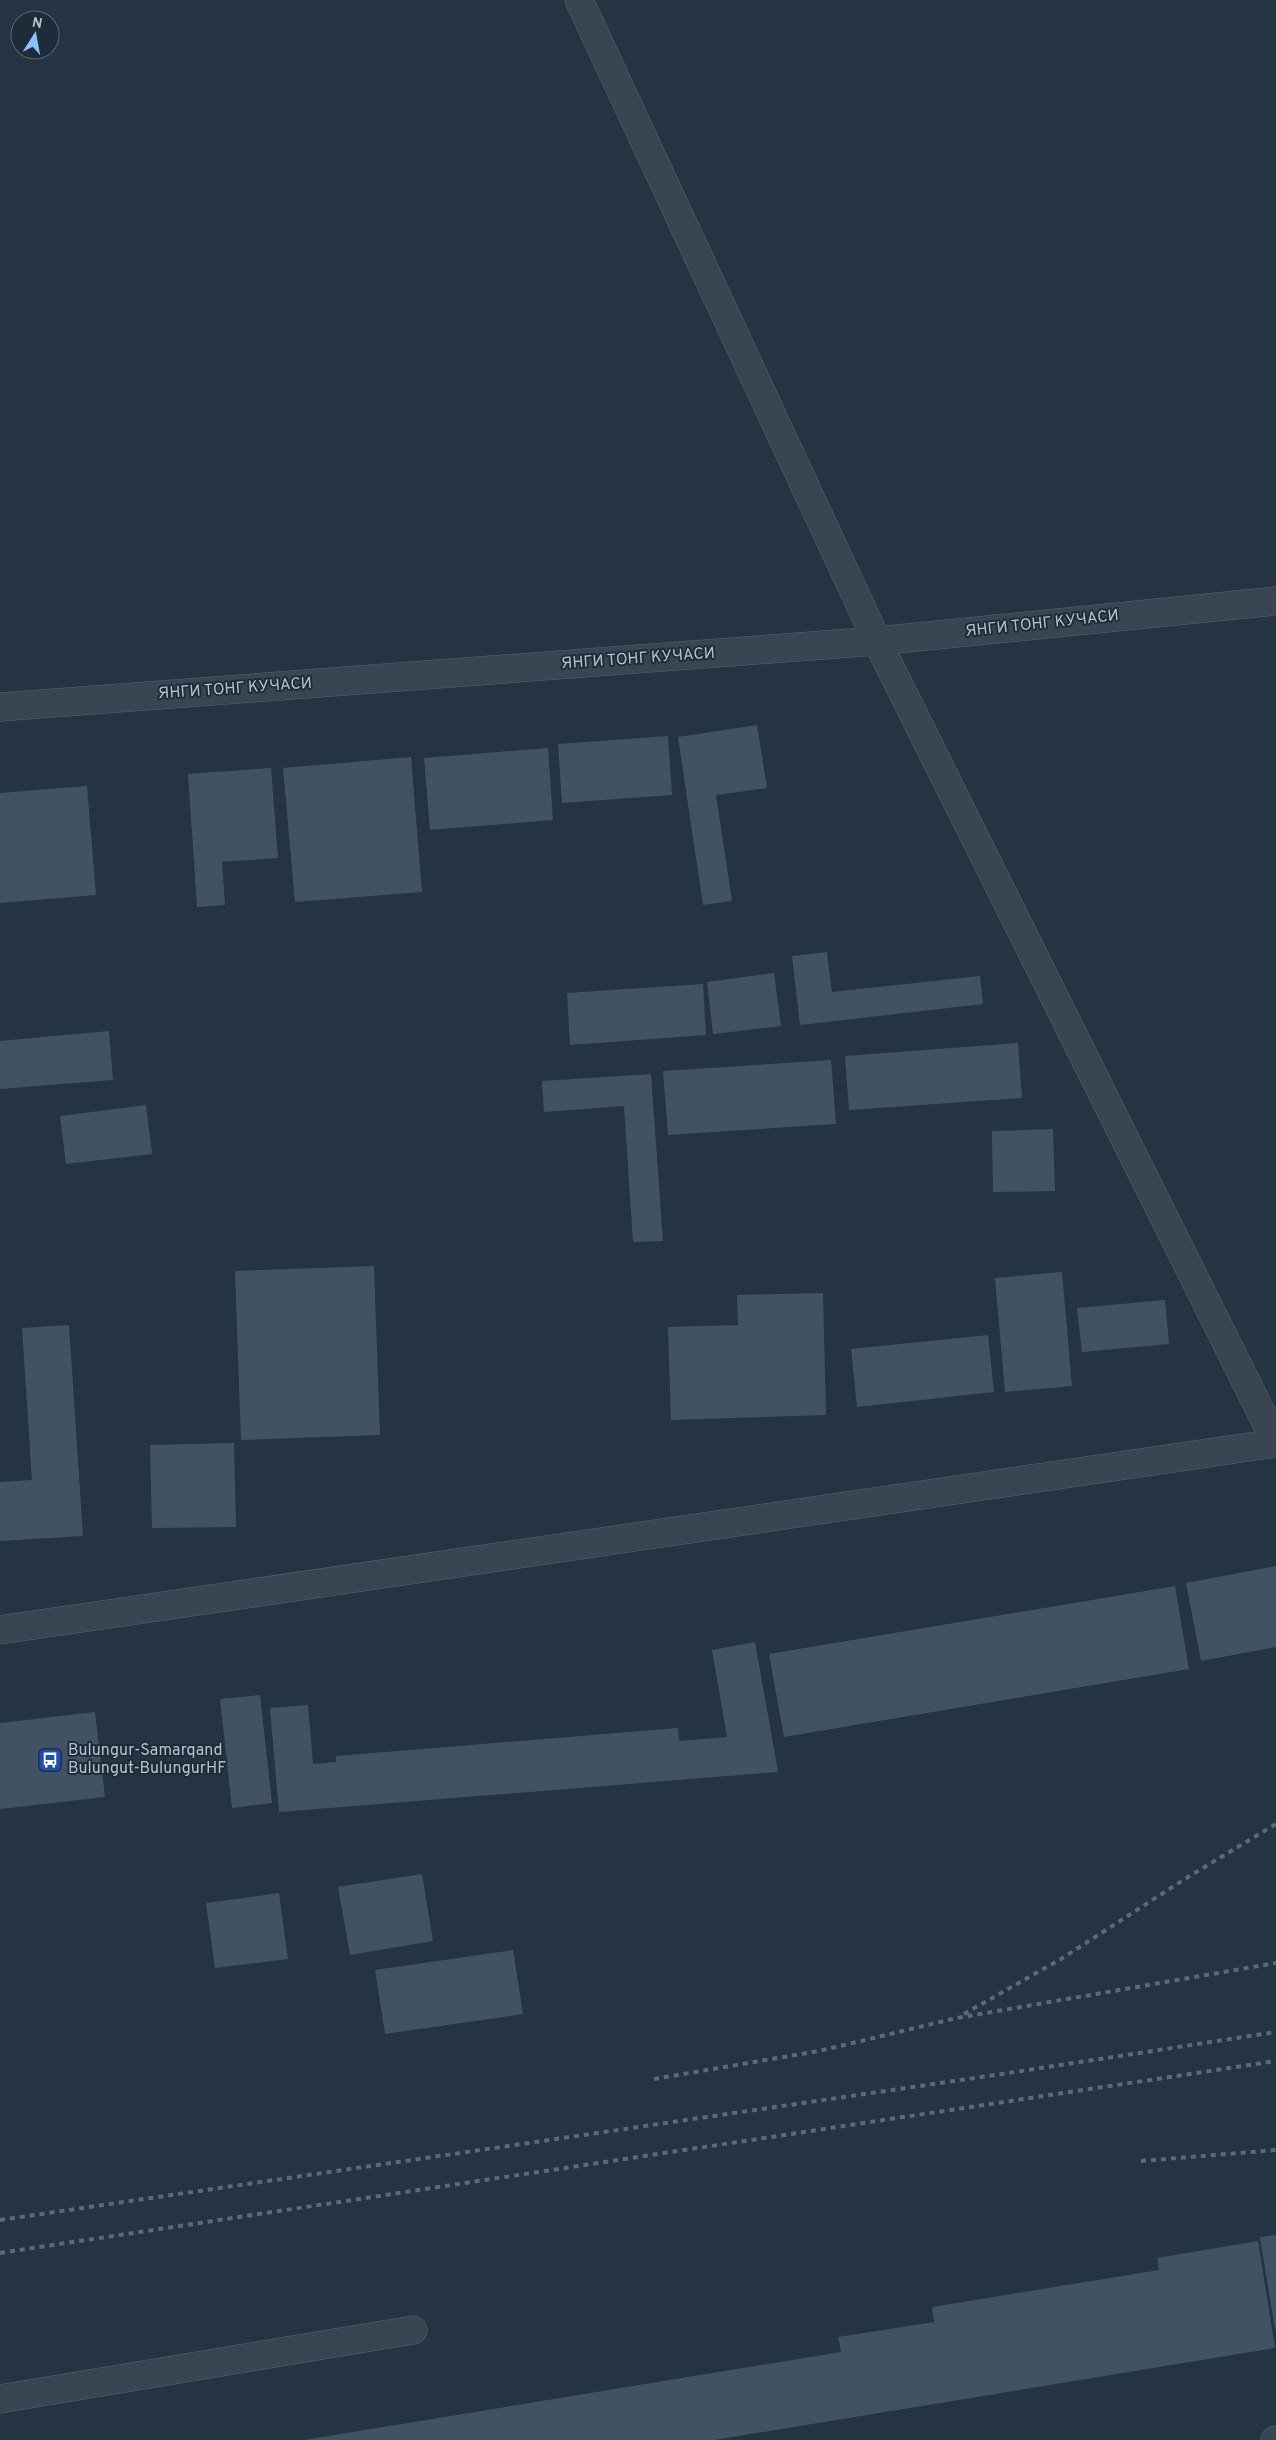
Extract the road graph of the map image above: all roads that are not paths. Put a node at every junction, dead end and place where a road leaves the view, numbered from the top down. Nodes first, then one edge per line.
1 (579, 0) edge
2 (1276, 601) edge
3 (877, 640) junction
4 (0, 707) edge
5 (1276, 1443) edge
6 (0, 1630) edge
7 (413, 2330) dead end
8 (0, 2399) edge

1 - 3 street
2 - 3 street, ЯНГИ ТОНГ КУЧАСИ
3 - 4 street, ЯНГИ ТОНГ КУЧАСИ
3 - 5 street
5 - 6 street
7 - 8 street

